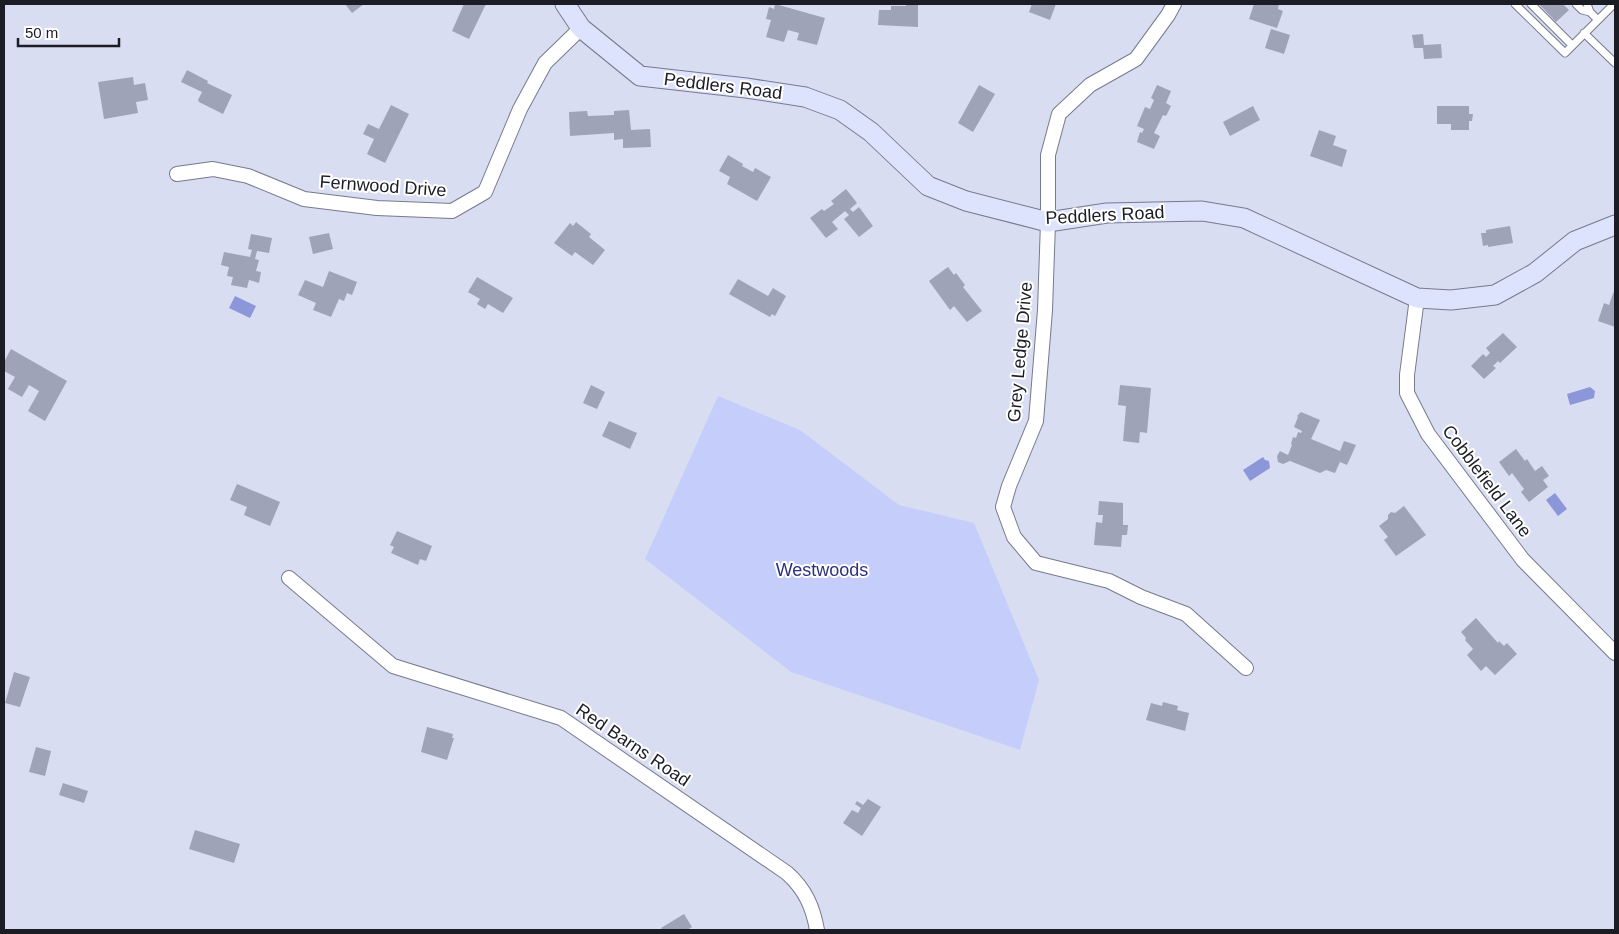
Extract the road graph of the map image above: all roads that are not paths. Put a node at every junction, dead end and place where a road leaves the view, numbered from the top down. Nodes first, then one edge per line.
1 (564, 4) edge
2 (1174, 4) edge
3 (1515, 4) edge
4 (1531, 4) edge
5 (1576, 4) edge
6 (1587, 4) edge
7 (1614, 4) edge
8 (1590, 12) junction
9 (1598, 20) junction
10 (581, 28) junction
11 (1584, 33) junction
12 (1572, 45) junction
13 (1615, 63) edge
14 (177, 174) dead end
15 (1048, 222) junction
16 (1615, 224) edge
17 (1418, 298) junction
18 (289, 578) dead end
19 (1615, 653) edge
20 (1246, 668) dead end
21 (817, 930) edge

1 - 10 street, Peddlers Road
2 - 15 street, Grey Ledge Drive
3 - 12 lane
4 - 12 lane
5 - 8 lane
6 - 8 lane
7 - 9 lane
8 - 9 lane
9 - 11 lane
10 - 14 street, Fernwood Drive
10 - 15 street, Peddlers Road
11 - 12 lane
11 - 13 lane
15 - 17 street, Peddlers Road
15 - 20 street, Grey Ledge Drive
16 - 17 street, Peddlers Road
17 - 19 street, Cobblefield Lane
18 - 21 street, Red Barns Road

